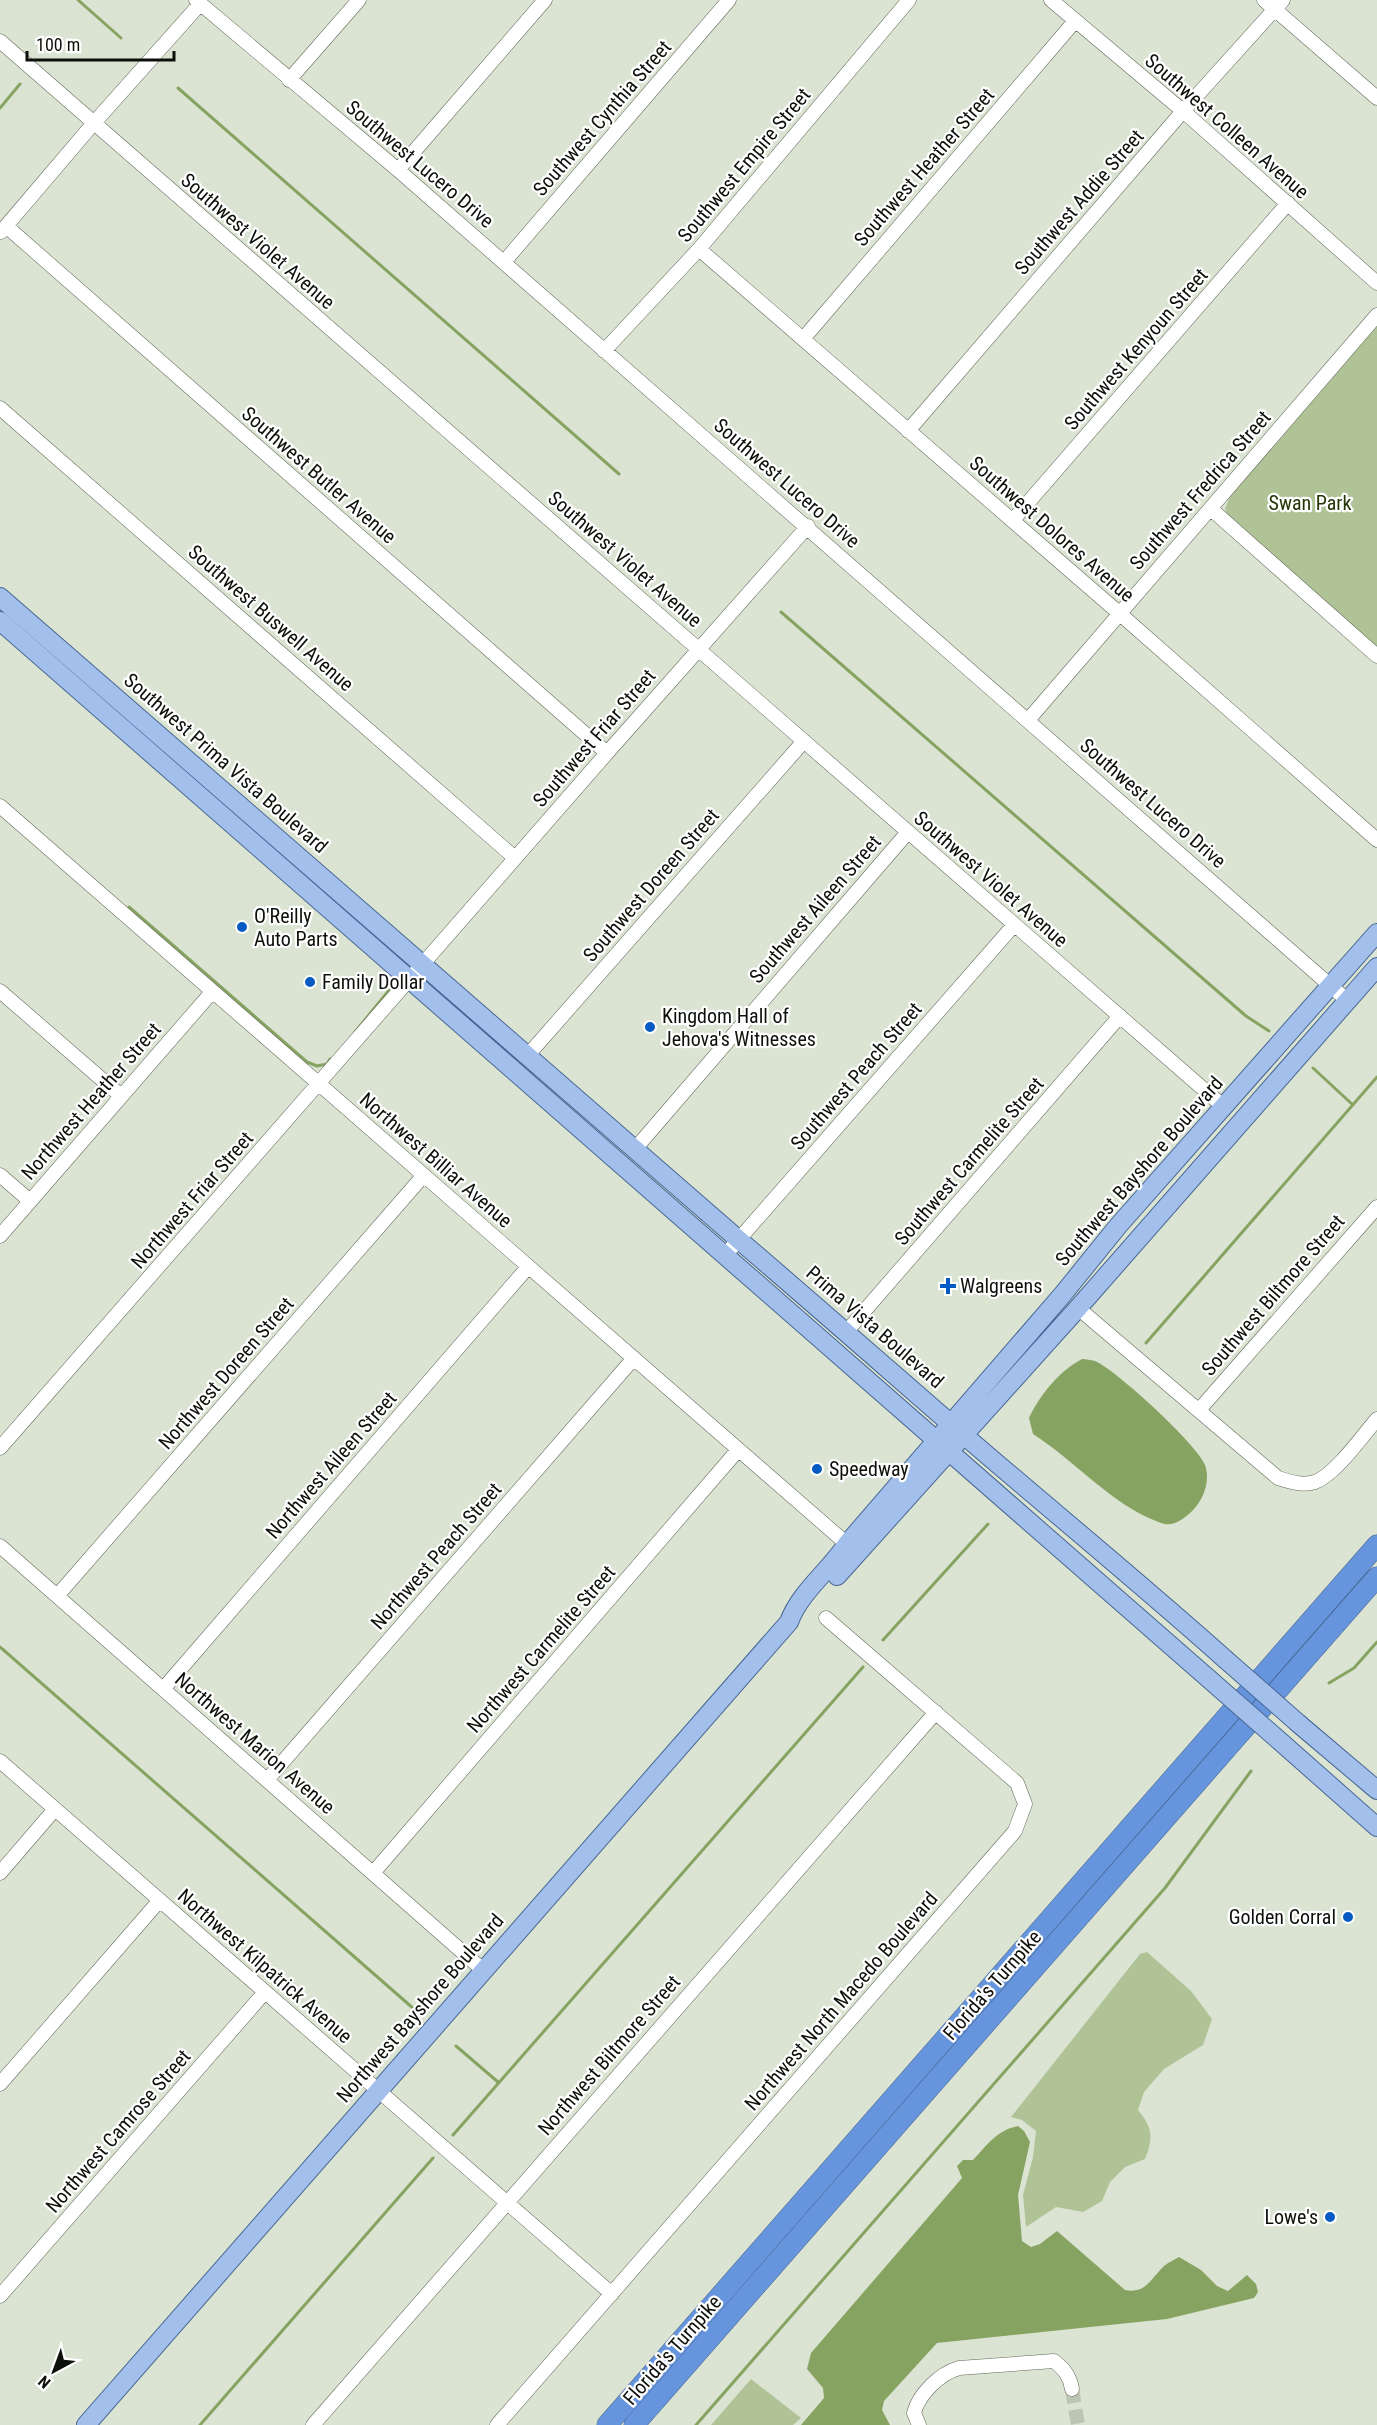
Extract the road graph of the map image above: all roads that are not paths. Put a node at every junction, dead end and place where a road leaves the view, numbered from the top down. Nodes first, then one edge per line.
1 (359, 0) edge
2 (545, 0) edge
3 (729, 0) edge
4 (909, 0) edge
5 (1051, 0) edge
6 (198, 2) edge
7 (1274, 3) edge
8 (1076, 21) junction
9 (0, 41) edge
10 (289, 80) junction
11 (1377, 98) edge
12 (1183, 111) junction
13 (93, 124) junction
14 (398, 170) junction
15 (1288, 203) junction
16 (3, 230) edge
17 (699, 249) junction
18 (504, 262) junction
19 (1377, 283) edge
20 (1377, 315) edge
21 (803, 339) junction
22 (604, 351) junction
23 (0, 408) edge
24 (908, 430) junction
25 (1211, 509) junction
26 (1013, 520) junction
27 (808, 526) junction
28 (0, 597) edge
29 (1119, 613) junction
30 (0, 621) edge
31 (699, 648) junction
32 (1377, 656) edge
33 (1029, 719) junction
34 (804, 741) junction
35 (607, 753) junction
36 (0, 806) edge
37 (908, 832) junction
38 (1377, 840) edge
39 (515, 858) junction
40 (1014, 924) junction
41 (1377, 933) edge
42 (1377, 967) edge
43 (417, 970) junction
44 (1331, 986) junction
45 (0, 991) edge
46 (212, 992) junction
47 (1348, 1000) junction
48 (1120, 1016) junction
49 (528, 1055) junction
50 (319, 1084) junction
51 (1240, 1089) junction
52 (121, 1096) junction
53 (1224, 1107) junction
54 (635, 1149) junction
55 (1173, 1163) junction
56 (1197, 1172) junction
57 (0, 1175) edge
58 (424, 1175) junction
59 (30, 1201) junction
60 (1377, 1207) edge
61 (0, 1236) edge
62 (1134, 1245) junction
63 (733, 1247) junction
64 (528, 1267) junction
65 (1078, 1308) junction
66 (847, 1332) junction
67 (634, 1358) junction
68 (1199, 1410) junction
69 (1377, 1419) edge
70 (958, 1429) junction
71 (942, 1446) junction
72 (0, 1448) edge
73 (738, 1450) junction
74 (847, 1544) junction
75 (1377, 1545) edge
76 (0, 1546) edge
77 (1377, 1577) edge
78 (57, 1596) junction
79 (826, 1618) dead end
80 (789, 1622) junction
81 (164, 1688) junction
82 (936, 1712) junction
83 (0, 1761) edge
84 (267, 1780) junction
85 (1377, 1790) edge
86 (56, 1809) junction
87 (1377, 1827) edge
88 (0, 1872) edge
89 (373, 1873) junction
90 (160, 1900) junction
91 (483, 1970) junction
92 (265, 1992) junction
93 (0, 2084) edge
94 (378, 2091) junction
95 (506, 2203) junction
96 (612, 2294) junction
97 (0, 2296) edge
98 (1072, 2389) tunnel mouth
99 (86, 2425) edge
100 (312, 2425) edge
101 (498, 2425) edge
102 (607, 2425) edge
103 (634, 2425) edge
104 (919, 2425) edge

1 - 10 street
2 - 14 street
3 - 18 street, Southwest Cynthia Street
4 - 17 street, Southwest Empire Street
5 - 8 street, Southwest Colleen Avenue
6 - 10 street, Southwest Lucero Drive
6 - 13 street
7 - 11 street
7 - 12 street, Southwest Addie Street
8 - 12 street, Southwest Colleen Avenue
8 - 21 street, Southwest Heather Street
9 - 13 street, Southwest Violet Avenue
10 - 14 street, Southwest Lucero Drive
12 - 15 street, Southwest Colleen Avenue
12 - 24 street, Southwest Addie Street
13 - 16 street
13 - 31 street, Southwest Violet Avenue
14 - 18 street, Southwest Lucero Drive
15 - 19 street, Southwest Colleen Avenue
15 - 26 street, Southwest Kenyoun Street
16 - 35 street, Southwest Butler Avenue
17 - 21 street, Southwest Dolores Avenue
17 - 22 street, Southwest Empire Street
18 - 22 street, Southwest Lucero Drive
20 - 25 street, Southwest Fredrica Street
21 - 24 street, Southwest Dolores Avenue
22 - 27 street, Southwest Lucero Drive
23 - 39 street, Southwest Buswell Avenue
24 - 26 street, Southwest Dolores Avenue
25 - 29 street, Southwest Fredrica Street
25 - 32 street
26 - 29 street, Southwest Dolores Avenue
27 - 31 street, Southwest Friar Street
27 - 33 street, Southwest Lucero Drive
28 - 43 main road, Southwest Prima Vista Boulevard
29 - 33 street, Southwest Fredrica Street
29 - 38 street, Southwest Dolores Avenue
30 - 43 main road, Southwest Prima Vista Boulevard
31 - 34 street, Southwest Violet Avenue
31 - 35 street, Southwest Friar Street
33 - 44 street, Southwest Lucero Drive
34 - 37 street, Southwest Violet Avenue
34 - 49 street, Southwest Doreen Street
35 - 39 street, Southwest Friar Street
36 - 46 street, Northwest Billiar Avenue
37 - 40 street, Southwest Violet Avenue
37 - 54 street, Southwest Aileen Street
39 - 43 street, Southwest Friar Street
40 - 48 street, Southwest Violet Avenue
40 - 63 street, Southwest Peach Street
41 - 44 main road, Southwest Bayshore Boulevard
42 - 47 main road, Southwest Bayshore Boulevard
43 - 49 main road, Prima Vista Boulevard
43 - 50 street, Northwest Friar Street
43 - 63 main road, Prima Vista Boulevard
44 - 47 street, Southwest Lucero Drive
44 - 51 main road, Southwest Bayshore Boulevard
45 - 52 street
46 - 50 street, Northwest Billiar Avenue
46 - 52 street, Northwest Heather Street
47 - 56 main road, Southwest Bayshore Boulevard
48 - 53 street, Southwest Violet Avenue
48 - 66 street, Southwest Carmelite Street
49 - 54 main road, Prima Vista Boulevard
50 - 58 street, Northwest Billiar Avenue
50 - 72 street, Northwest Friar Street
51 - 53 main road, Southwest Bayshore Boulevard
51 - 56 main road
52 - 59 street, Northwest Heather Street
53 - 55 main road, Southwest Bayshore Boulevard
54 - 63 main road, Prima Vista Boulevard
55 - 62 main road
55 - 70 main road, Southwest Bayshore Boulevard
56 - 62 main road, Southwest Bayshore Boulevard
57 - 59 street
58 - 64 street, Northwest Billiar Avenue
58 - 78 street, Northwest Doreen Street
59 - 61 street, Northwest Heather Street
60 - 68 street, Southwest Biltmore Street
62 - 65 main road, Southwest Bayshore Boulevard
63 - 66 main road, Prima Vista Boulevard
63 - 71 main road, Prima Vista Boulevard
64 - 67 street, Northwest Billiar Avenue
64 - 81 street, Northwest Aileen Street
65 - 68 street
65 - 70 main road, Southwest Bayshore Boulevard
66 - 70 main road, Prima Vista Boulevard
67 - 73 street, Northwest Billiar Avenue
67 - 84 street, Northwest Peach Street
68 - 69 street
70 - 71 main road, Southwest Bayshore Boulevard
70 - 85 main road, Prima Vista Boulevard, bridge
71 - 74 main road, Northwest Bayshore Boulevard
71 - 80 main road, Northwest Bayshore Boulevard
71 - 87 main road, Prima Vista Boulevard, bridge
73 - 74 street, Northwest Billiar Avenue
73 - 89 street, Northwest Carmelite Street
74 - 80 main road, Northwest Bayshore Boulevard
75 - 102 highway, Florida's Turnpike
76 - 78 street, Northwest Marion Avenue
77 - 103 highway, Florida's Turnpike
78 - 81 street, Northwest Marion Avenue
79 - 82 street, Northwest North Macedo Boulevard
80 - 91 main road, Northwest Bayshore Boulevard
81 - 84 street, Northwest Marion Avenue
82 - 95 street, Northwest Biltmore Street
82 - 96 street, Northwest North Macedo Boulevard
83 - 86 street, Northwest Kilpatrick Avenue
84 - 89 street, Northwest Marion Avenue
86 - 88 street
86 - 90 street, Northwest Kilpatrick Avenue
89 - 91 street, Northwest Marion Avenue
90 - 92 street, Northwest Kilpatrick Avenue
90 - 93 street
91 - 94 main road, Northwest Bayshore Boulevard
92 - 94 street, Northwest Kilpatrick Avenue
92 - 97 street, Northwest Camrose Street
94 - 95 street, Northwest Kilpatrick Avenue
94 - 99 main road, Northwest Bayshore Boulevard
95 - 96 street, Northwest Kilpatrick Avenue
95 - 100 street, Northwest Biltmore Street
96 - 101 street, Northwest North Macedo Boulevard
98 - 104 street

